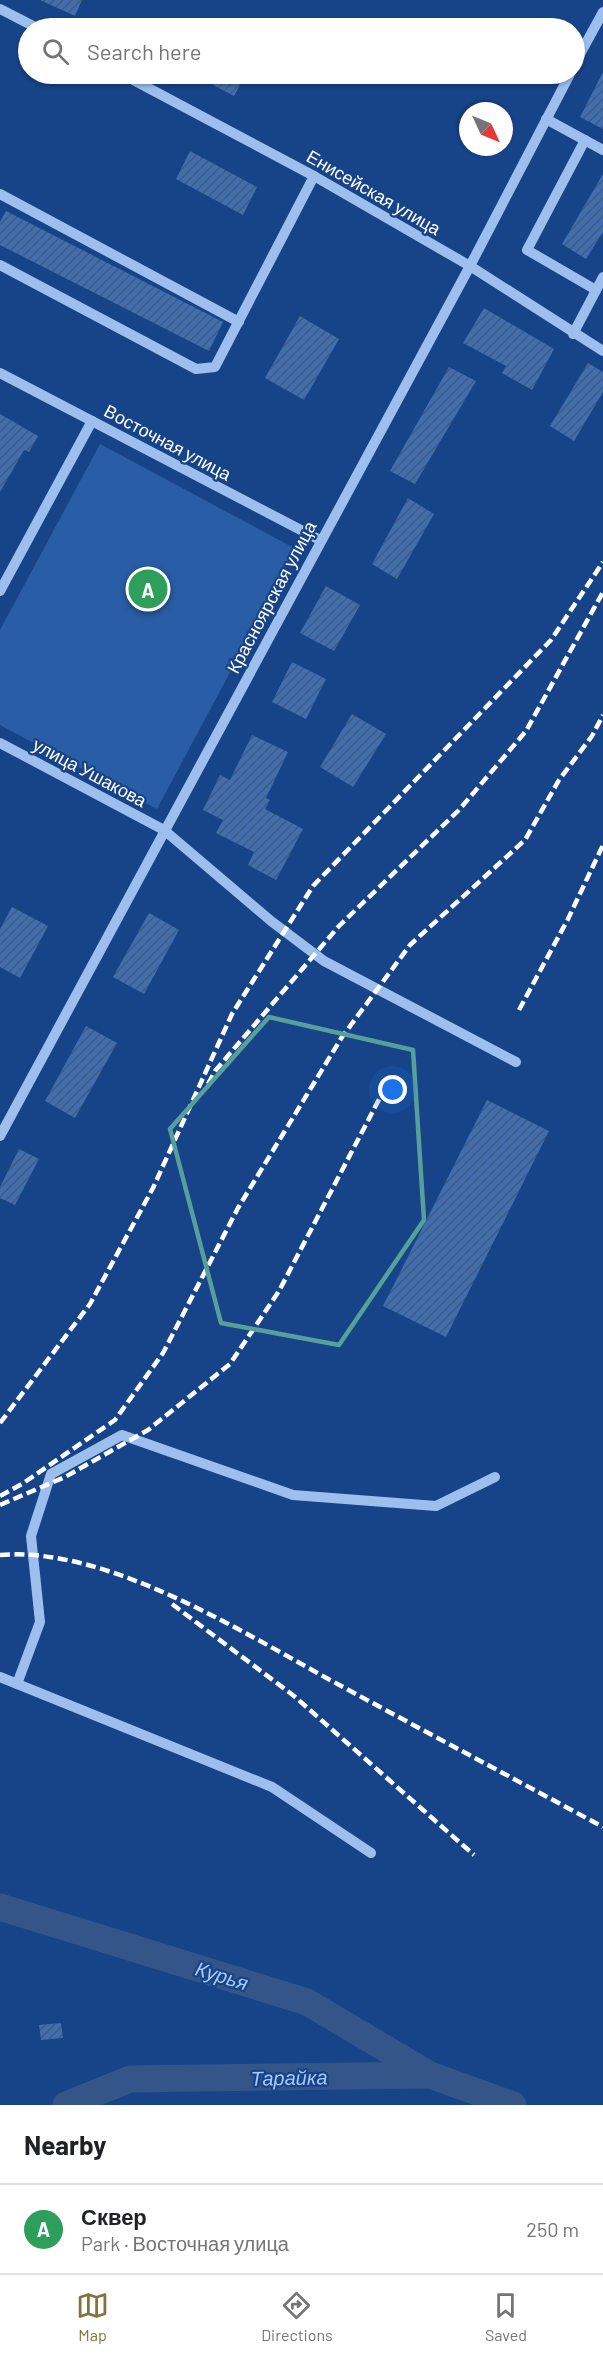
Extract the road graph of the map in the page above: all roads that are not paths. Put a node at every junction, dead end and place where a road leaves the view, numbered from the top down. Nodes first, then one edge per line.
1 (2, 7) edge
2 (603, 12) edge
3 (20, 18) edge
4 (585, 45) edge
5 (141, 84) edge
6 (565, 84) edge
7 (546, 118) junction
8 (585, 140) junction
9 (603, 150) edge
10 (314, 176) junction
11 (0, 194) edge
12 (0, 265) edge
13 (470, 266) junction
14 (603, 277) edge
15 (596, 290) junction
16 (239, 322) junction
17 (573, 334) junction
18 (603, 351) edge
19 (0, 373) edge
20 (92, 421) junction
21 (320, 540) junction
22 (0, 591) edge
23 (0, 743) edge
24 (164, 830) junction
25 (516, 1062) dead end
26 (5, 1115) edge
27 (0, 1136) edge
28 (495, 1477) dead end
29 (0, 1677) edge
30 (17, 1684) junction
31 (371, 1853) dead end

1 - 3 street
2 - 4 street
5 - 10 street, Енисейская улица
6 - 7 street, Красноярская улица
7 - 8 street
7 - 13 street, Красноярская улица
8 - 9 street
8 - 15 street
10 - 13 street, Енисейская улица
10 - 16 street
11 - 16 street
12 - 16 street
13 - 17 street, Енисейская улица
13 - 21 street, Красноярская улица
14 - 15 street
15 - 17 street
17 - 18 street, Енисейская улица
19 - 20 street, Восточная улица
20 - 21 street, Восточная улица
20 - 22 street
21 - 24 street, Красноярская улица
23 - 24 street, улица Ушакова
24 - 25 street, улица Ушакова
24 - 26 street, Красноярская улица
26 - 27 street, Красноярская улица
28 - 30 street
29 - 30 street
30 - 31 street

